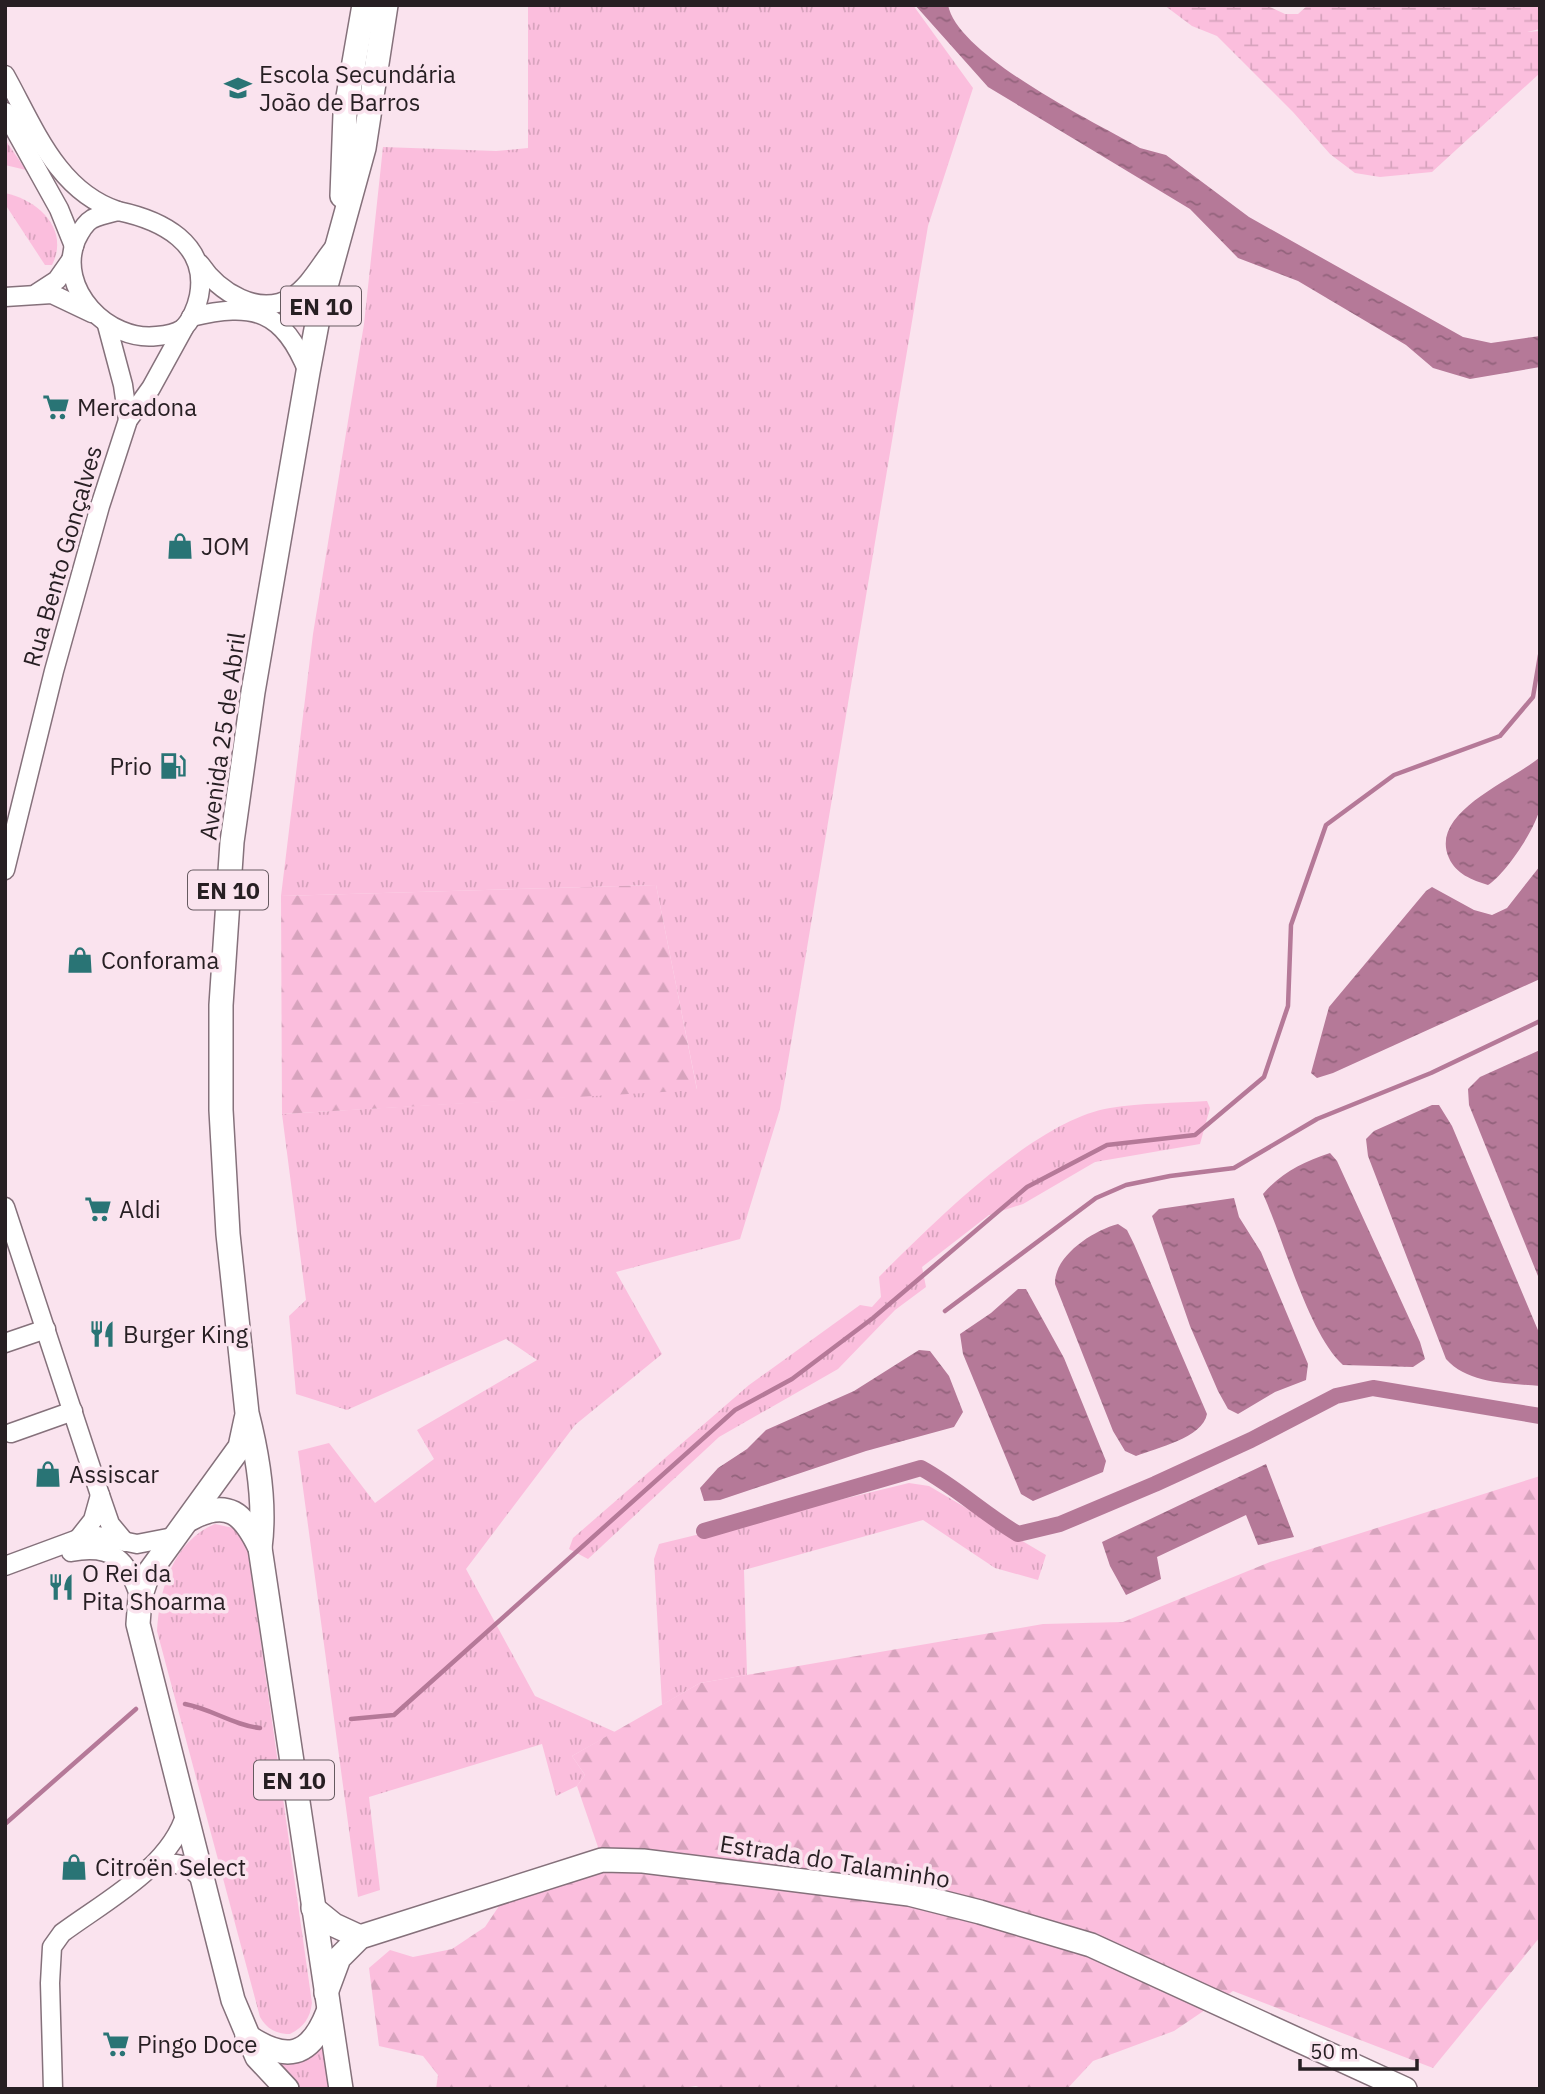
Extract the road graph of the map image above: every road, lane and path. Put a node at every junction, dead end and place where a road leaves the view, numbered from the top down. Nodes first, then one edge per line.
1 (364, 5) edge
2 (386, 5) edge
3 (5, 75) edge
4 (5, 112) edge
5 (118, 211) junction
6 (340, 242) junction
7 (72, 253) junction
8 (195, 258) junction
9 (37, 293) junction
10 (5, 297) edge
11 (102, 321) junction
12 (188, 323) junction
13 (308, 372) junction
14 (128, 420) junction
15 (5, 870) edge
16 (5, 1207) edge
17 (46, 1329) junction
18 (5, 1343) edge
19 (73, 1411) junction
20 (247, 1413) junction
21 (11, 1433) dead end
22 (100, 1495) junction
23 (190, 1519) junction
24 (173, 1537) junction
25 (78, 1539) junction
26 (125, 1542) junction
27 (260, 1548) junction
28 (40, 1556) junction
29 (5, 1566) edge
30 (140, 1598) junction
31 (186, 1813) junction
32 (149, 1868) junction
33 (203, 1882) junction
34 (313, 1908) junction
35 (360, 1937) junction
36 (327, 2002) junction
37 (247, 2036) junction
38 (53, 2089) edge
39 (287, 2089) edge
40 (341, 2089) edge
41 (1405, 2089) edge

1 - 6 main road, Avenida 25 de Abril / EN 10
2 - 6 main road, Avenida 25 de Abril / EN 10
3 - 5 street
4 - 7 street
5 - 7 street
5 - 8 street
6 - 8 street
6 - 13 main road, Avenida 25 de Abril / EN 10
7 - 9 street
7 - 11 street
8 - 12 street
9 - 10 street
9 - 11 street
11 - 12 street
11 - 14 street, Rua Bento Gonçalves
12 - 13 street
12 - 14 street, Rua Bento Gonçalves
13 - 20 main road, Avenida 25 de Abril / EN 10
14 - 15 street, Rua Bento Gonçalves
16 - 17 street
17 - 18 street
17 - 19 street
19 - 21 street
19 - 22 street
20 - 23 main road, Avenida 25 de Abril / EN 10
20 - 27 main road, Avenida 25 de Abril / EN 10
22 - 25 street
22 - 26 street
23 - 24 main road, Avenida 25 de Abril / EN 10
23 - 27 main road, Avenida 25 de Abril / EN 10
24 - 26 street
24 - 30 main road, Avenida 25 de Abril / EN 10
25 - 26 street
25 - 28 street
27 - 34 main road, Avenida 25 de Abril / EN 10
28 - 29 street
28 - 30 street
30 - 31 main road, Avenida 25 de Abril / EN 10
31 - 32 street
31 - 33 main road, Avenida 25 de Abril / EN 10
32 - 33 street
32 - 38 street
33 - 37 main road, Avenida 25 de Abril / EN 10
34 - 35 main road
34 - 36 main road, Avenida 25 de Abril / EN 10
35 - 36 main road
35 - 41 main road, Estrada do Talaminho
36 - 37 main road
36 - 40 main road, Avenida 25 de Abril / EN 10
37 - 39 main road, Avenida 25 de Abril / EN 10

